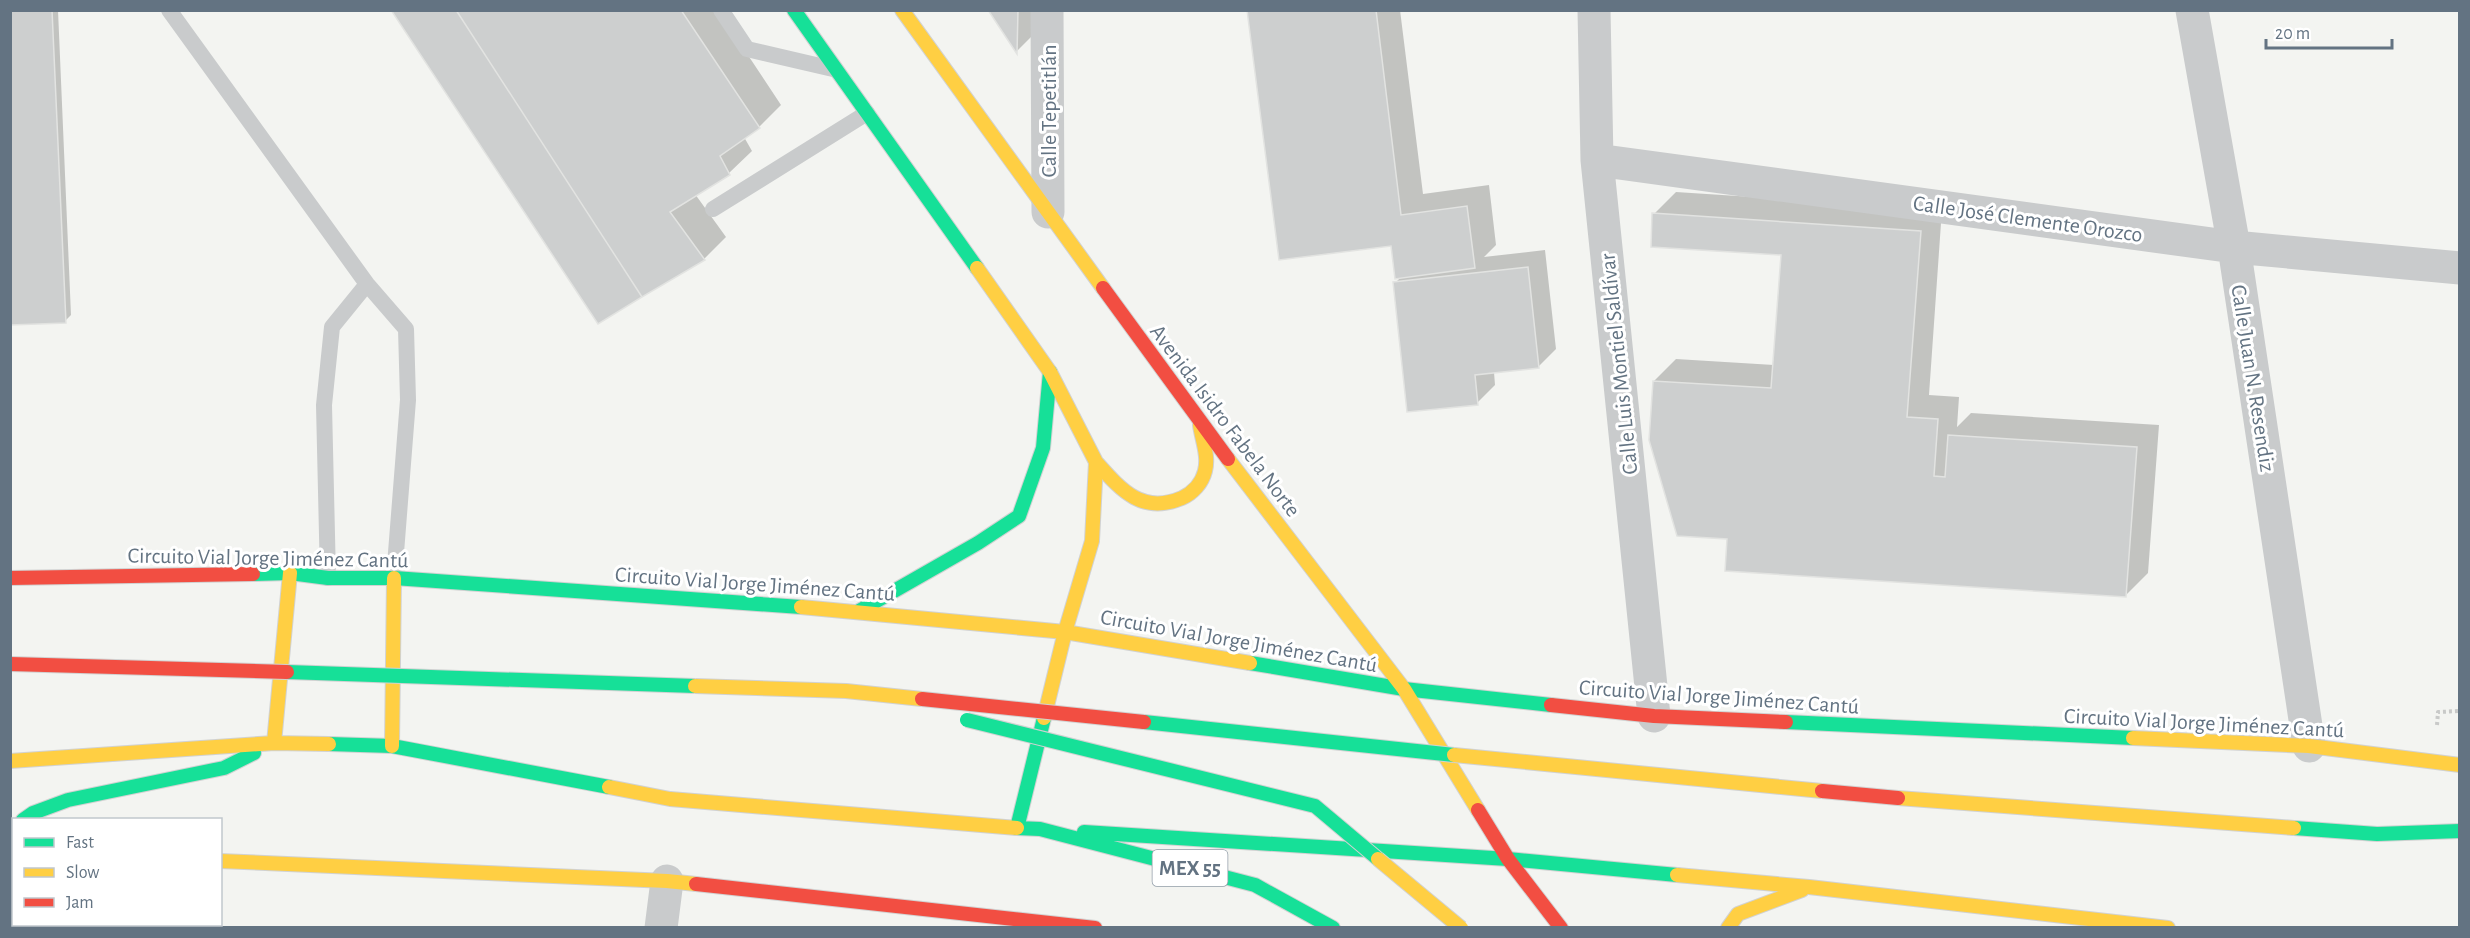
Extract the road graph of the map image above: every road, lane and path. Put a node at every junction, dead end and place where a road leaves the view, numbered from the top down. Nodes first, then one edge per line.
1 (169, 10) edge
2 (721, 10) edge
3 (794, 10) edge
4 (902, 10) edge
5 (1047, 10) edge
6 (1594, 10) edge
7 (2192, 10) edge
8 (836, 70) junction
9 (867, 113) junction
10 (1597, 159) junction
11 (713, 209) dead end
12 (1048, 213) junction
13 (2234, 247) junction
14 (2460, 268) edge
15 (367, 284) junction
16 (1050, 372) junction
17 (1199, 422) junction
18 (1096, 462) junction
19 (290, 573) junction
20 (10, 578) edge
21 (328, 578) junction
22 (394, 578) junction
23 (860, 611) junction
24 (1065, 632) junction
25 (10, 664) edge
26 (1404, 690) junction
27 (846, 691) junction
28 (2460, 711) edge
29 (2438, 712) dead end
30 (1654, 716) junction
31 (274, 743) junction
32 (392, 746) junction
33 (2309, 746) junction
34 (10, 761) edge
35 (2460, 765) edge
36 (25, 818) edge
37 (1017, 828) junction
38 (1040, 829) junction
39 (2460, 831) edge
40 (1508, 859) junction
41 (222, 861) edge
42 (667, 881) junction
43 (1809, 887) junction
44 (662, 927) edge
45 (1095, 927) edge
46 (1333, 927) edge
47 (1461, 927) edge
48 (1561, 927) edge
49 (1728, 927) edge
50 (2168, 927) edge

1 - 15 lane
2 - 8 lane
3 - 8 main road
4 - 12 main road, Avenida Isidro Fabela Norte
5 - 12 street, Calle Tepetitlán
6 - 10 street, Calle Luis Montiel Saldívar
7 - 13 street, Calle Juan N. Resendiz
8 - 9 main road
9 - 11 lane
9 - 16 main road
10 - 13 street, Calle José Clemente Orozco
10 - 30 street, Calle Luis Montiel Saldívar
12 - 17 main road, Avenida Isidro Fabela Norte
13 - 14 street, Calle José Clemente Orozco
13 - 33 street, Calle Juan N. Resendiz
15 - 21 lane
15 - 22 lane
16 - 18 main road
16 - 23 main road
17 - 18 main road
17 - 26 main road, Avenida Isidro Fabela Norte
18 - 24 main road
19 - 20 main road, Circuito Vial Jorge Jiménez Cantú
19 - 21 main road, Circuito Vial Jorge Jiménez Cantú
19 - 31 main road
21 - 22 main road, Circuito Vial Jorge Jiménez Cantú
22 - 23 main road, Circuito Vial Jorge Jiménez Cantú
22 - 32 main road
23 - 24 main road, Circuito Vial Jorge Jiménez Cantú
24 - 26 main road, Circuito Vial Jorge Jiménez Cantú
24 - 37 main road
25 - 27 main road, bridge
26 - 30 main road, Circuito Vial Jorge Jiménez Cantú
26 - 40 main road, Avenida Isidro Fabela Norte
27 - 39 main road, bridge
27 - 47 main road, bridge
28 - 29 path
30 - 33 main road, Circuito Vial Jorge Jiménez Cantú
31 - 32 main road
31 - 34 main road
31 - 36 main road
32 - 37 main road
33 - 35 main road, Circuito Vial Jorge Jiménez Cantú
37 - 38 main road, MEX 55
38 - 40 main road
38 - 46 main road, MEX 55
40 - 43 main road
40 - 48 main road, Avenida Isidro Fabela Norte
41 - 42 main road
42 - 44 street
42 - 45 main road
43 - 49 main road
43 - 50 main road

